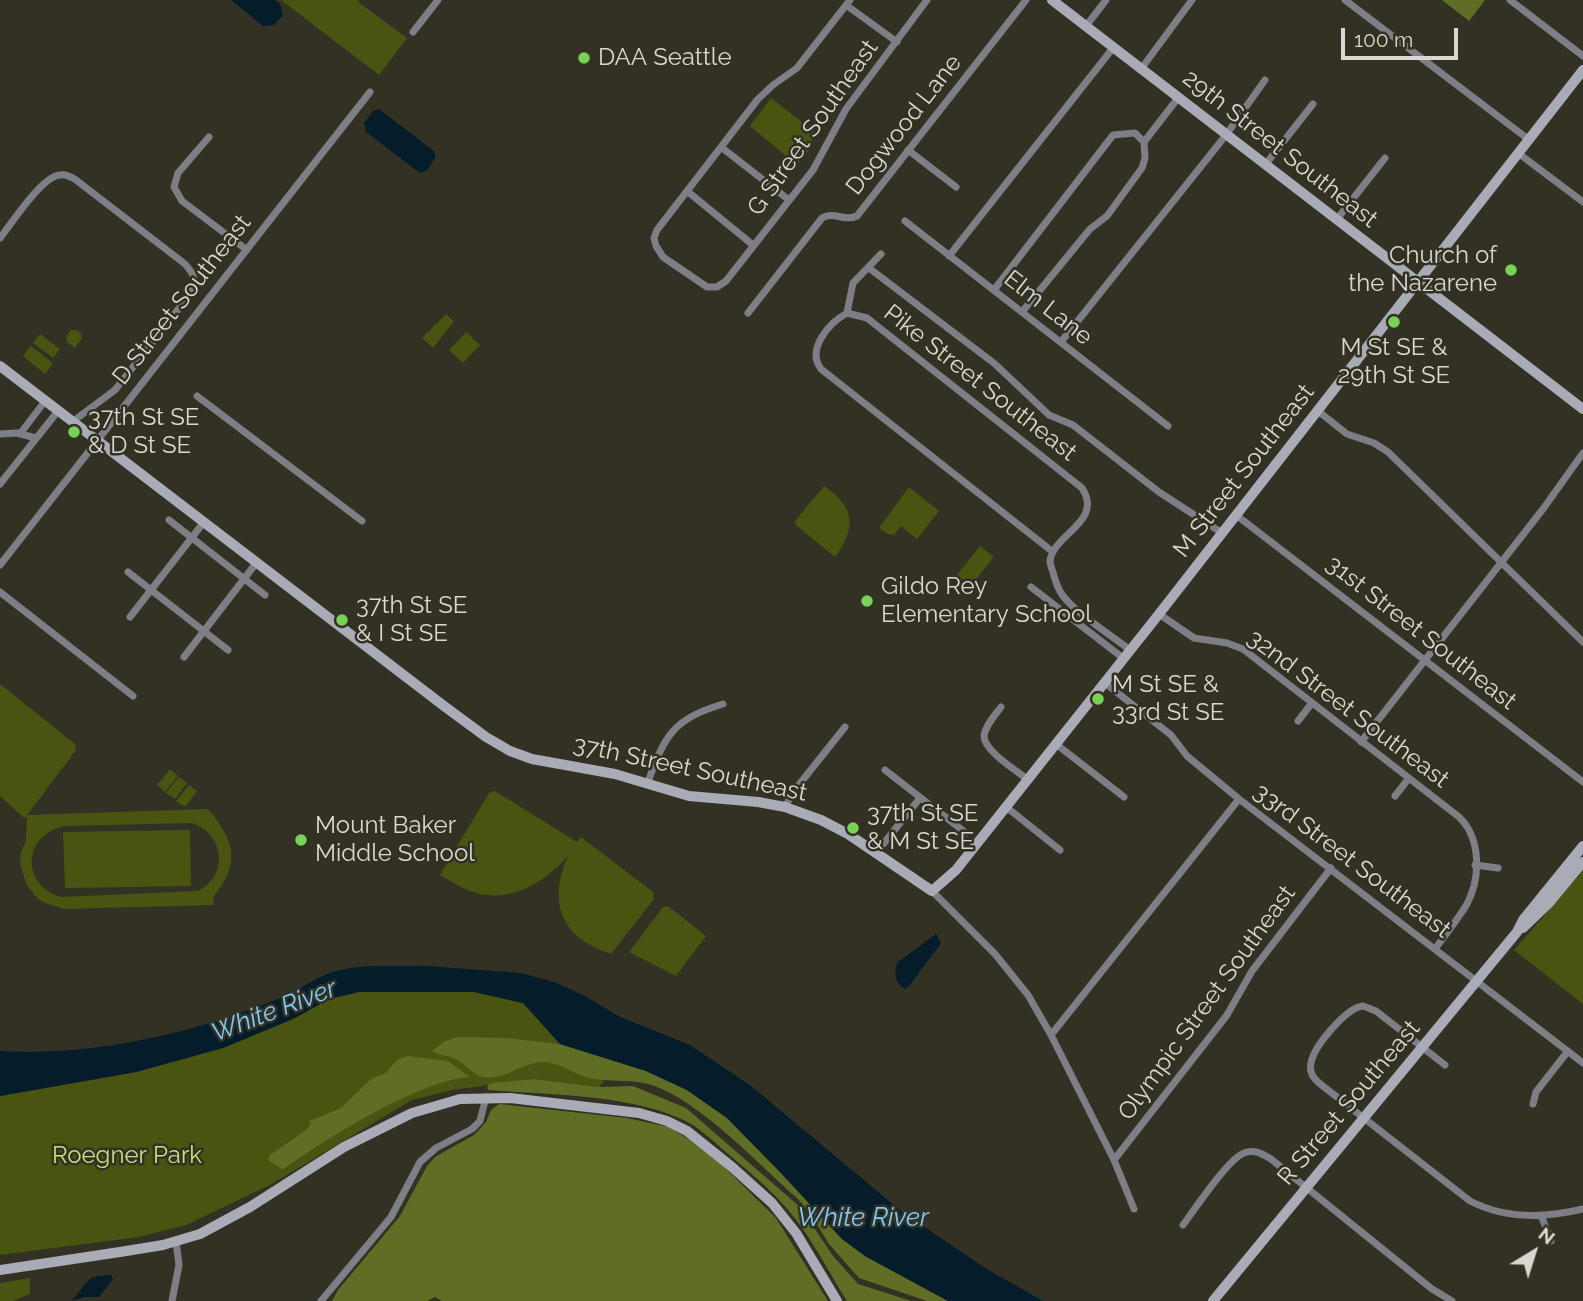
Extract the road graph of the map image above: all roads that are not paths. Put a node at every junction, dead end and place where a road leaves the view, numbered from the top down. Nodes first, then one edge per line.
1 (439, 0) edge
2 (927, 0) edge
3 (1026, 0) edge
4 (1052, 0) edge
5 (1106, 0) edge
6 (1192, 0) edge
7 (1345, 0) edge
8 (1510, 0) edge
9 (848, 2) edge
10 (1086, 26) junction
11 (413, 32) dead end
12 (897, 42) junction
13 (1114, 48) junction
14 (1583, 57) edge
15 (1141, 69) junction
16 (1583, 70) edge
17 (1265, 80) dead end
18 (370, 92) dead end
19 (1178, 98) junction
20 (1313, 104) dead end
21 (1226, 135) junction
22 (209, 136) dead end
23 (1528, 139) junction
24 (1144, 142) junction
25 (721, 147) junction
26 (908, 150) junction
27 (1518, 153) junction
28 (1385, 158) dead end
29 (1265, 165) junction
30 (956, 187) dead end
31 (687, 191) junction
32 (789, 200) junction
33 (1583, 202) edge
34 (1337, 219) junction
35 (905, 220) dead end
36 (0, 238) edge
37 (753, 245) junction
38 (247, 250) junction
39 (881, 254) dead end
40 (949, 256) junction
41 (869, 268) junction
42 (1418, 282) junction
43 (994, 290) junction
44 (1023, 312) junction
45 (748, 313) dead end
46 (847, 313) junction
47 (1061, 342) junction
48 (0, 366) edge
49 (197, 396) dead end
50 (45, 401) junction
51 (1582, 407) edge
52 (58, 411) junction
53 (1318, 411) junction
54 (72, 422) junction
55 (1168, 426) dead end
56 (0, 434) edge
57 (20, 434) junction
58 (36, 438) junction
59 (96, 441) junction
60 (1583, 453) edge
61 (0, 484) edge
62 (1236, 515) junction
63 (169, 520) dead end
64 (362, 521) dead end
65 (204, 522) junction
66 (1222, 533) junction
67 (192, 538) junction
68 (1053, 552) junction
69 (257, 562) junction
70 (1502, 562) junction
71 (0, 565) edge
72 (128, 572) dead end
73 (245, 579) junction
74 (1031, 587) dead end
75 (151, 590) junction
76 (0, 592) edge
77 (265, 595) dead end
78 (1159, 614) junction
79 (130, 617) dead end
80 (204, 631) junction
81 (1583, 642) edge
82 (228, 650) dead end
83 (1127, 654) junction
84 (184, 657) dead end
85 (1426, 660) junction
86 (1105, 683) junction
87 (133, 696) dead end
88 (1312, 703) junction
89 (723, 704) dead end
90 (1001, 707) dead end
91 (1298, 721) dead end
92 (845, 727) dead end
93 (1361, 742) junction
94 (1056, 744) junction
95 (885, 770) dead end
96 (1409, 778) junction
97 (1027, 779) junction
98 (648, 782) junction
99 (1583, 782) edge
100 (1395, 796) dead end
101 (1124, 797) dead end
102 (919, 798) junction
103 (1239, 799) junction
104 (1005, 806) junction
105 (785, 807) junction
106 (966, 833) dead end
107 (1583, 846) edge
108 (1060, 850) dead end
109 (876, 853) junction
110 (1583, 862) edge
111 (1475, 865) junction
112 (1331, 868) junction
113 (1498, 868) dead end
114 (932, 891) junction
115 (1517, 932) junction
116 (1435, 949) junction
117 (1477, 982) junction
118 (1051, 1035) junction
119 (1423, 1048) junction
120 (1568, 1051) junction
121 (1583, 1063) edge
122 (1445, 1066) dead end
123 (486, 1097) junction
124 (1533, 1104) dead end
125 (1363, 1119) junction
126 (1114, 1160) junction
127 (1306, 1188) junction
128 (1135, 1209) dead end
129 (1583, 1209) edge
130 (1541, 1215) junction
131 (1183, 1225) dead end
132 (176, 1241) junction
133 (1551, 1241) dead end
134 (0, 1270) edge
135 (172, 1301) edge
136 (321, 1301) edge
137 (837, 1301) edge
138 (1213, 1301) edge
139 (1452, 1301) edge

1 - 11 street
2 - 12 street, G Street Southeast
3 - 26 street, Dogwood Lane
4 - 10 street, 29th Street Southeast
5 - 10 street
6 - 15 street
7 - 23 street
8 - 14 street
9 - 12 street
9 - 25 street
10 - 13 street, 29th Street Southeast
12 - 32 street, G Street Southeast
13 - 15 street, 29th Street Southeast
13 - 40 street
15 - 19 street, 29th Street Southeast
16 - 23 street, M Street Southeast
17 - 21 street
18 - 38 street, D Street Southeast
19 - 21 street, 29th Street Southeast
19 - 24 street
20 - 29 street
21 - 29 street, 29th Street Southeast
21 - 47 street
22 - 38 street
23 - 27 street, M Street Southeast
24 - 43 street
24 - 44 street
25 - 31 street
25 - 32 street
26 - 30 street
26 - 45 street, Dogwood Lane
27 - 33 street
27 - 42 street, M Street Southeast
28 - 34 street
29 - 34 street, 29th Street Southeast
31 - 37 street
31 - 37 street, G Street Southeast
32 - 37 street, G Street Southeast
34 - 42 street, 29th Street Southeast
35 - 40 street, Elm Lane
36 - 54 street
38 - 59 street, D Street Southeast
39 - 41 street
40 - 43 street, Elm Lane
41 - 46 street
41 - 66 street
42 - 51 street, 29th Street Southeast
42 - 53 street, M Street Southeast
43 - 44 street, Elm Lane
44 - 47 street, Elm Lane
46 - 68 street, Pike Street Southeast
46 - 68 street, Pike Street Southeast
47 - 55 street, Elm Lane
48 - 50 street, 37th Street Southeast
49 - 64 street
50 - 52 street, 37th Street Southeast
50 - 57 street
52 - 54 street, 37th Street Southeast
52 - 58 street
53 - 62 street, M Street Southeast
53 - 70 street
54 - 59 street, 37th Street Southeast
56 - 57 street
57 - 58 street
58 - 61 street
59 - 65 street, 37th Street Southeast
59 - 71 street, D Street Southeast
60 - 70 street
62 - 66 street, M Street Southeast
62 - 85 street, 31st Street Southeast
63 - 67 street
65 - 67 street
65 - 69 street, 37th Street Southeast
66 - 78 street, M Street Southeast
67 - 73 street
67 - 75 street
68 - 83 street
69 - 73 street
69 - 98 street, 37th Street Southeast
70 - 81 street
70 - 85 street
72 - 75 street
73 - 77 street
73 - 80 street
74 - 83 street
75 - 79 street
75 - 80 street
76 - 87 street
78 - 83 street, M Street Southeast
78 - 88 street, 32nd Street Southeast
80 - 82 street
80 - 84 street
83 - 86 street, M Street Southeast
85 - 93 street
85 - 99 street, 31st Street Southeast
86 - 94 street, M Street Southeast
86 - 103 street, 33rd Street Southeast
88 - 91 street
88 - 93 street, 32nd Street Southeast
89 - 98 street
90 - 97 street
92 - 105 street
93 - 96 street, 32nd Street Southeast
94 - 97 street, M Street Southeast
94 - 101 street
95 - 102 street
96 - 100 street
96 - 111 street, 32nd Street Southeast
97 - 104 street, M Street Southeast
98 - 105 street, 37th Street Southeast
102 - 106 street
102 - 109 street
103 - 112 street, 33rd Street Southeast
103 - 118 street
104 - 108 street
104 - 114 street, M Street Southeast
105 - 109 street, 37th Street Southeast
107 - 115 street, R Street Southeast
109 - 114 street, 37th Street Southeast
110 - 115 street, R Street Southeast
111 - 113 street
111 - 116 street
112 - 116 street, 33rd Street Southeast
112 - 126 street, Olympic Street Southeast
114 - 118 street, 37th Street Southeast
115 - 117 street, R Street Southeast
116 - 117 street, 33rd Street Southeast
117 - 119 street, R Street Southeast
117 - 120 street, 33rd Street Southeast
118 - 126 street, 37th Street Southeast
119 - 122 street
119 - 125 street, R Street Southeast
119 - 125 street
120 - 121 street, 33rd Street Southeast
120 - 124 street
123 - 132 street
123 - 136 street
123 - 137 street
125 - 127 street, R Street Southeast
125 - 130 street
126 - 128 street, 37th Street Southeast
127 - 131 street
127 - 138 street, R Street Southeast
127 - 139 street
129 - 130 street
130 - 133 street
132 - 134 street
132 - 135 street

